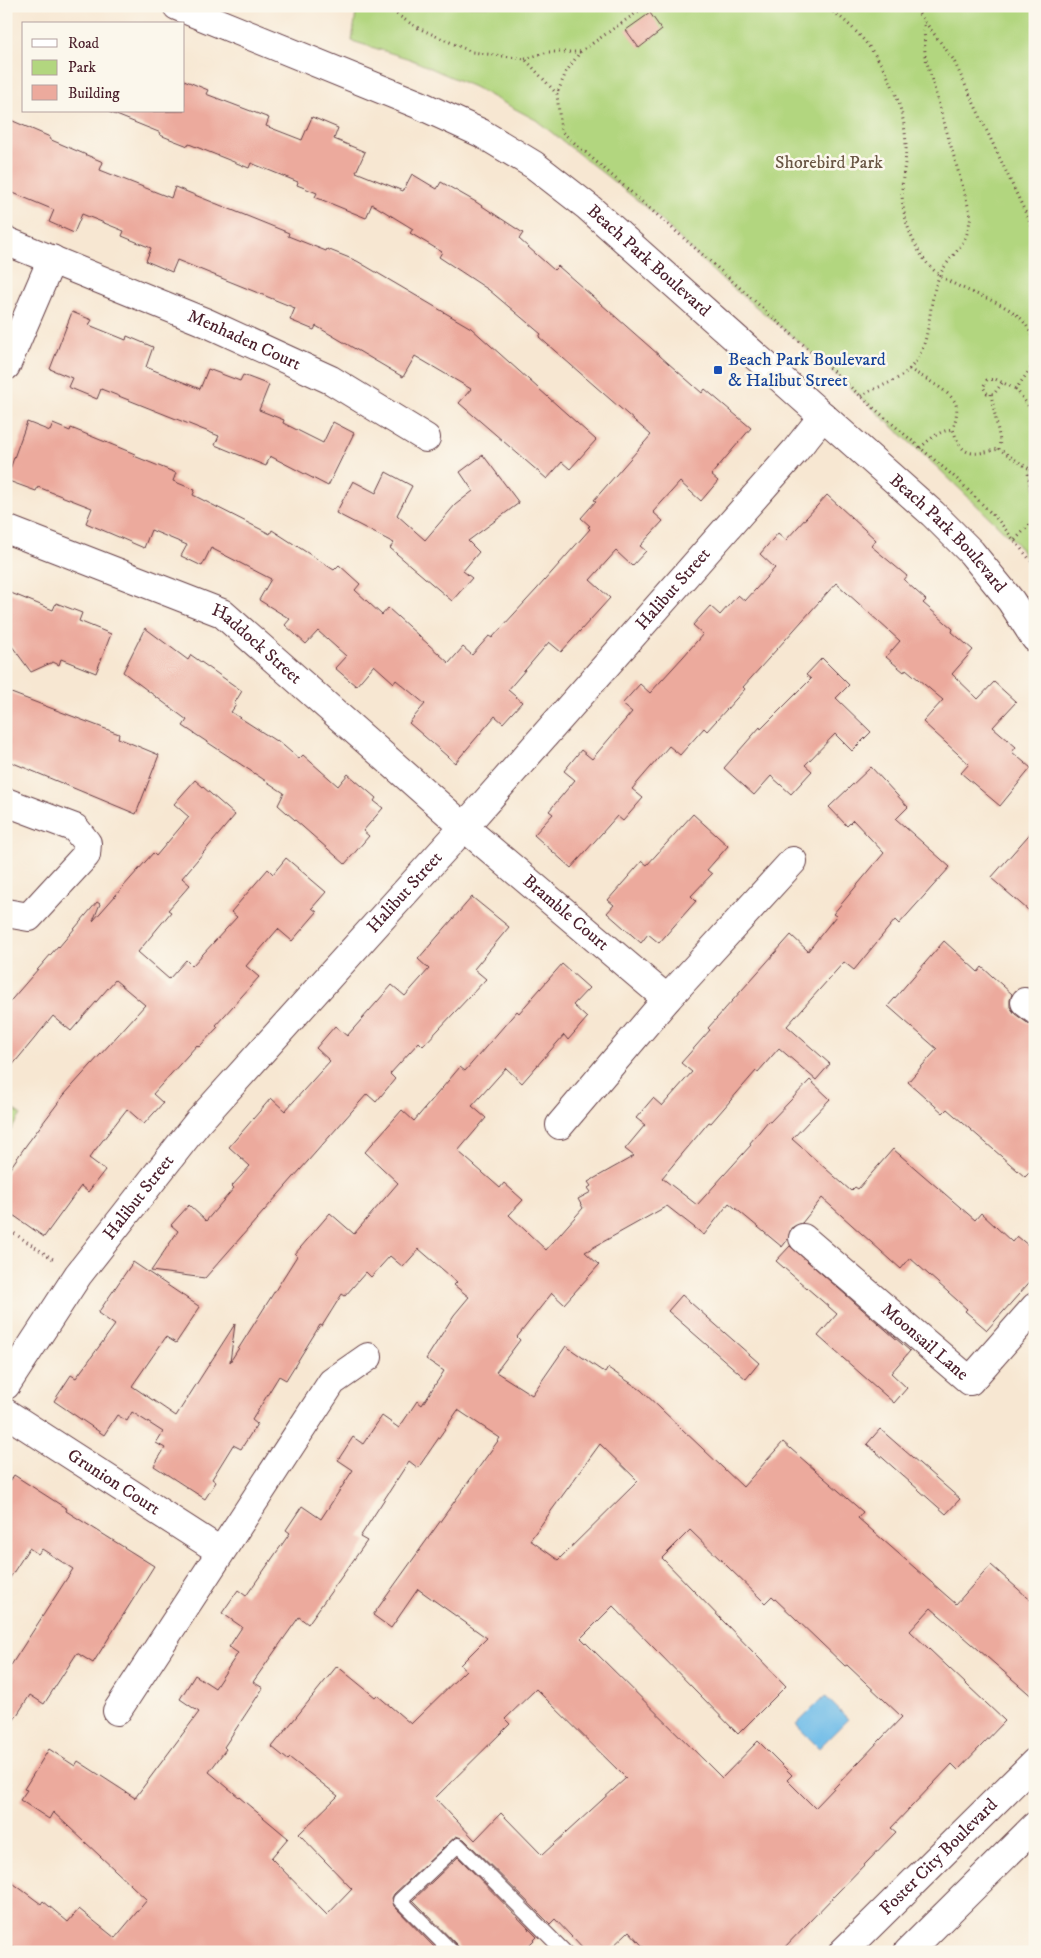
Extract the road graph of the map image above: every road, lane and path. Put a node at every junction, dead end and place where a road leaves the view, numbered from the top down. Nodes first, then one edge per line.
1 (176, 6) edge
2 (384, 6) edge
3 (646, 6) edge
4 (825, 6) edge
5 (913, 6) edge
6 (924, 21) junction
7 (580, 52) junction
8 (525, 59) junction
9 (557, 94) junction
10 (1035, 234) edge
11 (6, 241) edge
12 (52, 259) junction
13 (940, 274) junction
14 (1035, 340) edge
15 (6, 366) edge
16 (1035, 366) edge
17 (909, 369) junction
18 (1002, 383) junction
19 (1016, 389) junction
20 (991, 394) junction
21 (861, 396) junction
22 (1035, 415) edge
23 (823, 416) junction
24 (953, 429) junction
25 (426, 438) dead end
26 (920, 448) junction
27 (999, 449) junction
28 (1035, 467) edge
29 (1031, 470) junction
30 (1035, 510) edge
31 (1035, 519) edge
32 (6, 529) edge
33 (1015, 540) junction
34 (1035, 566) edge
35 (1035, 638) edge
36 (6, 802) edge
37 (464, 827) junction
38 (793, 861) dead end
39 (6, 913) edge
40 (667, 999) junction
41 (560, 1125) dead end
42 (6, 1228) edge
43 (804, 1238) dead end
44 (78, 1275) junction
45 (1035, 1306) edge
46 (368, 1357) dead end
47 (6, 1385) edge
48 (6, 1413) edge
49 (220, 1551) junction
50 (117, 1711) dead end
51 (1035, 1762) edge
52 (1035, 1826) edge
53 (452, 1952) edge
54 (565, 1952) edge
55 (843, 1952) edge
56 (908, 1952) edge

1 - 23 street, Beach Park Boulevard
2 - 8 path
3 - 7 path
4 - 13 path
5 - 6 path
6 - 10 path
6 - 13 path
7 - 8 path
7 - 9 path
8 - 9 path
9 - 21 path
11 - 12 street, Menhaden Court
12 - 15 street
12 - 25 street, Menhaden Court
13 - 14 path
13 - 17 path
16 - 19 path
17 - 21 path
17 - 24 path
18 - 19 path
18 - 20 path
18 - 20 path
19 - 22 path
20 - 27 path
21 - 26 path
23 - 35 street, Beach Park Boulevard
23 - 37 street, Halibut Street
24 - 26 path
24 - 27 path
26 - 33 path
27 - 29 path
28 - 29 path
29 - 30 path
31 - 33 path
32 - 37 street, Haddock Street
33 - 34 path
36 - 39 street
37 - 40 street, Bramble Court
37 - 44 street, Halibut Street
38 - 40 street
40 - 41 street
42 - 44 path
43 - 45 street, Moonsail Lane
44 - 47 street, Halibut Street
46 - 49 street
48 - 49 street, Grunion Court
49 - 50 street
51 - 55 street, Foster City Boulevard
52 - 56 street
53 - 54 lane

